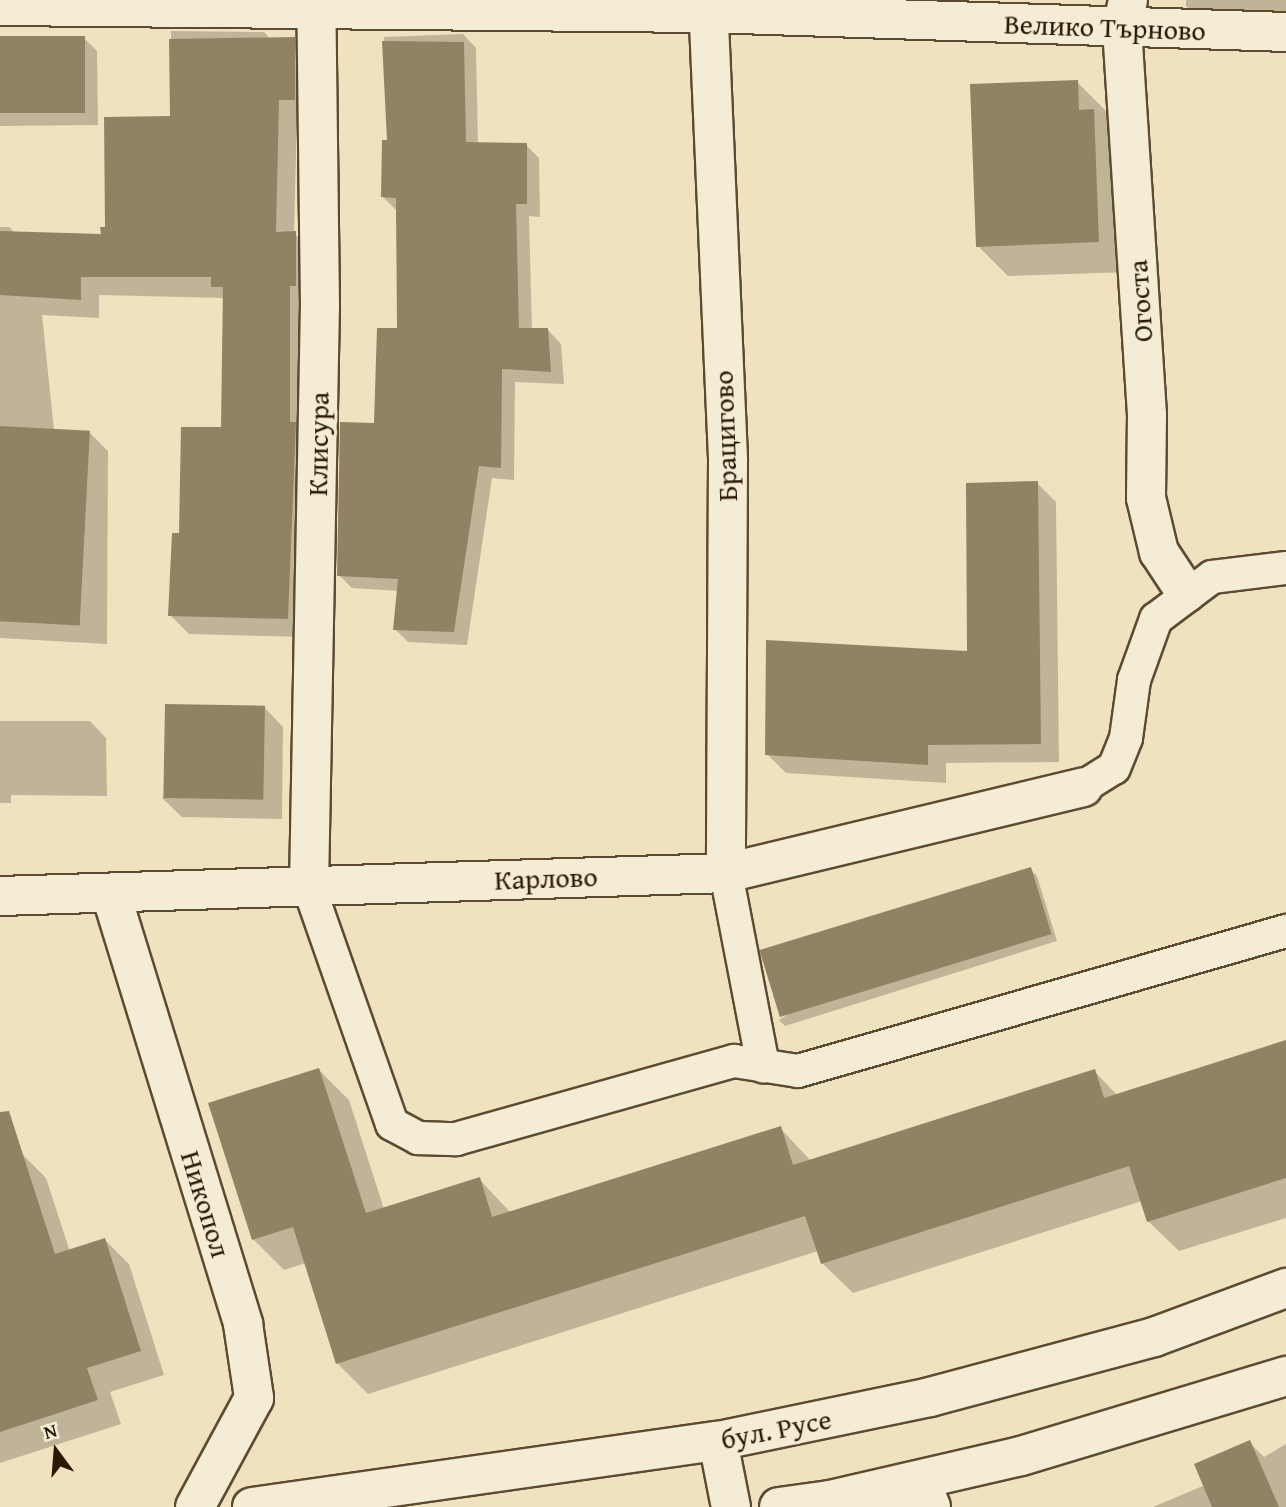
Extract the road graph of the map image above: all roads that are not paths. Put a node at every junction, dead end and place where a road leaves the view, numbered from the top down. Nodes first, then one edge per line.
1 (316, 4) edge
2 (0, 6) edge
3 (708, 6) edge
4 (1125, 14) edge
5 (1286, 32) edge
6 (1286, 568) edge
7 (1186, 593) junction
8 (1083, 787) joint
9 (726, 873) junction
10 (309, 887) junction
11 (111, 894) junction
12 (0, 896) edge
13 (1286, 931) edge
14 (763, 1066) junction
15 (1286, 1289) edge
16 (1286, 1376) edge
17 (718, 1441) junction
18 (926, 1494) edge
19 (195, 1507) edge
20 (252, 1507) edge
21 (731, 1507) edge
22 (779, 1507) edge
23 (892, 1507) edge

1 - 2 street, Велико Търново
1 - 3 street, Велико Търново
1 - 10 street, Клисура
3 - 4 street, Велико Търново
3 - 9 street, Брацигово
4 - 5 street, Велико Търново
4 - 7 street, Огоста
6 - 7 lane
7 - 8 lane
8 - 9 street, Карлово
9 - 10 street, Карлово
9 - 14 lane
10 - 11 street, Карлово
10 - 14 lane
11 - 12 street, Карлово
11 - 19 street, Никопол
13 - 14 lane
15 - 17 street, бул. Русе
16 - 18 street
17 - 20 street, бул. Русе
17 - 21 street
18 - 22 street
18 - 23 street

